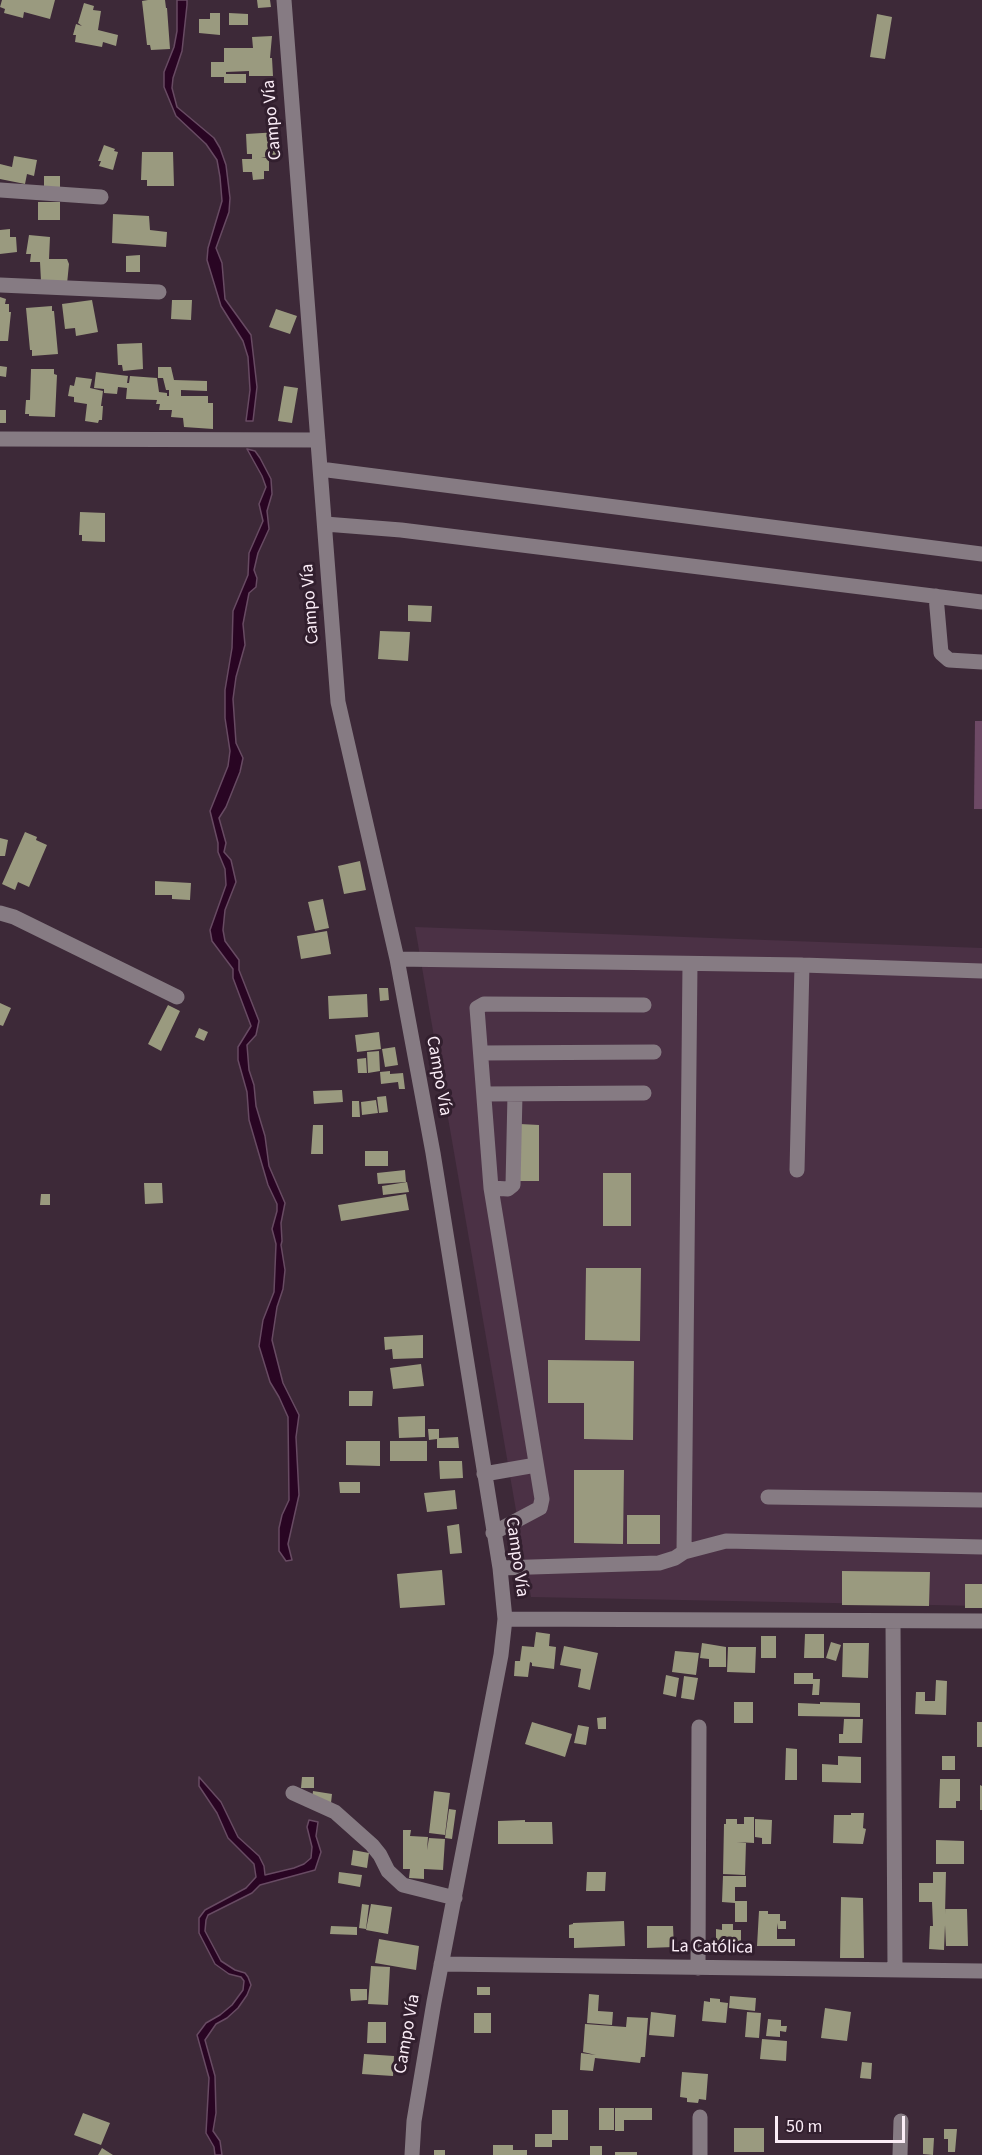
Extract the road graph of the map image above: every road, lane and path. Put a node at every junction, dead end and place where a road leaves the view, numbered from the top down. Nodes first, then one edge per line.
1 (284, 0) edge
2 (0, 190) edge
3 (101, 197) dead end
4 (0, 285) edge
5 (159, 292) dead end
6 (0, 439) edge
7 (318, 441) junction
8 (320, 469) junction
9 (325, 524) junction
10 (982, 554) edge
11 (936, 596) junction
12 (982, 602) edge
13 (982, 662) edge
14 (0, 913) edge
15 (397, 959) junction
16 (690, 964) junction
17 (802, 965) junction
18 (982, 971) edge
19 (177, 998) dead end
20 (644, 1005) dead end
21 (654, 1052) dead end
22 (481, 1053) junction
23 (644, 1093) dead end
24 (484, 1094) junction
25 (515, 1094) junction
26 (797, 1170) dead end
27 (491, 1188) junction
28 (536, 1466) junction
29 (484, 1474) junction
30 (768, 1497) dead end
31 (982, 1500) edge
32 (494, 1533) junction
33 (982, 1547) edge
34 (684, 1552) junction
35 (500, 1568) junction
36 (505, 1619) junction
37 (893, 1621) junction
38 (982, 1621) edge
39 (699, 1727) dead end
40 (293, 1793) dead end
41 (455, 1898) junction
42 (441, 1964) junction
43 (698, 1968) junction
44 (895, 1970) junction
45 (982, 1971) edge
46 (700, 2117) dead end
47 (901, 2121) dead end
48 (412, 2155) edge
49 (700, 2155) edge
50 (900, 2155) edge

1 - 7 street, Campo Vía
2 - 3 street
4 - 5 street
6 - 7 street
7 - 8 street, Campo Vía
8 - 9 street, Campo Vía
8 - 10 street
9 - 11 street
9 - 15 street, Campo Vía
11 - 12 street
11 - 13 street
14 - 19 street
15 - 16 street
15 - 29 street, Campo Vía
16 - 17 street
16 - 34 street
17 - 18 street
17 - 26 street
20 - 22 street
21 - 22 street
22 - 24 street
23 - 25 street
24 - 25 street
24 - 27 street
25 - 27 street
27 - 28 street
28 - 29 street
28 - 32 street
29 - 32 street, Campo Vía
30 - 31 street
32 - 35 street, Campo Vía
33 - 34 street
34 - 35 street
35 - 36 street, Campo Vía
36 - 37 street
36 - 41 street, Campo Vía
37 - 38 street
37 - 44 street
39 - 43 street
40 - 41 street
41 - 42 street, Campo Vía
42 - 43 street, La Católica
42 - 48 street, Campo Vía
43 - 44 street, La Católica
44 - 45 street, La Católica
46 - 49 street
47 - 50 street

